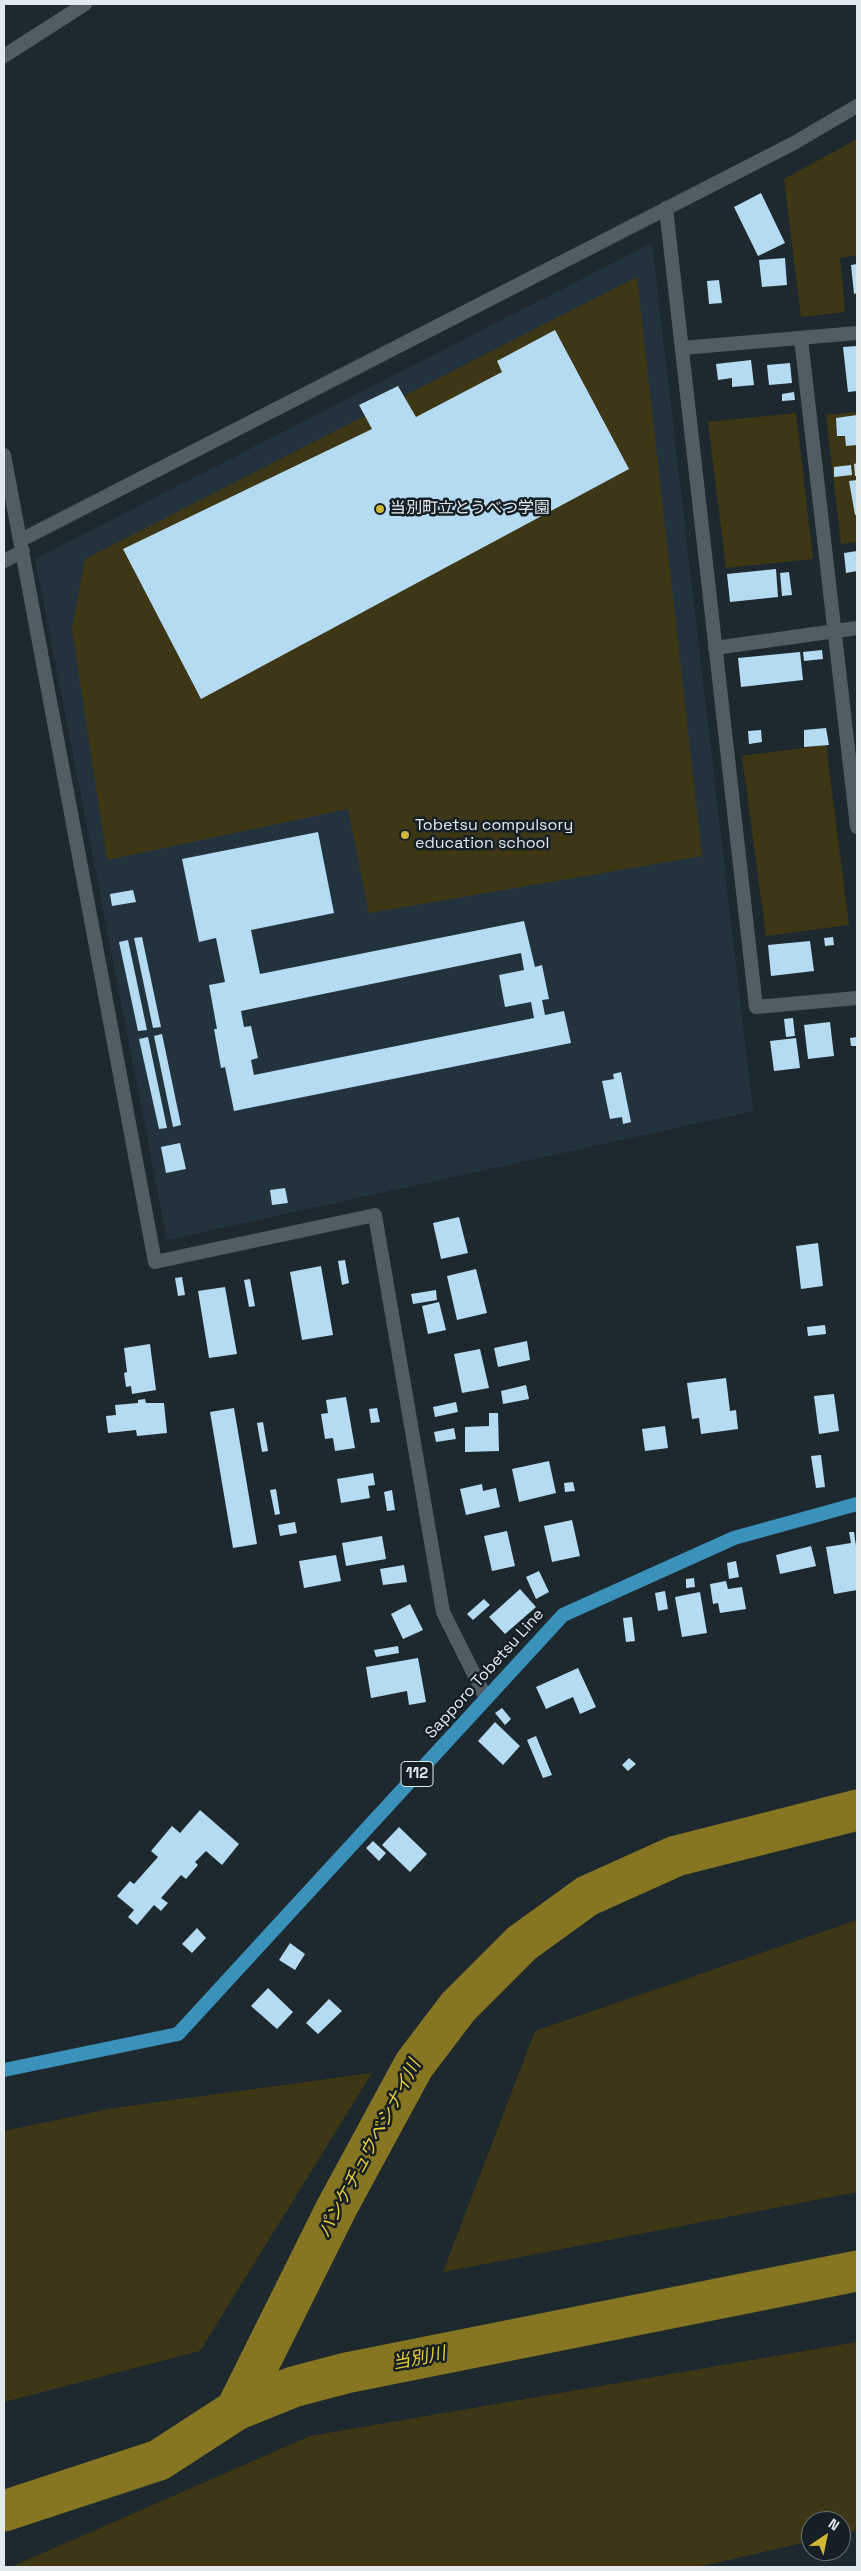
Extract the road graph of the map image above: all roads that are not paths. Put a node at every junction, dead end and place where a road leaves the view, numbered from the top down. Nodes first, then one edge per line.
1 (85, 4) edge
2 (4, 56) edge
3 (857, 106) edge
4 (666, 208) junction
5 (857, 334) edge
6 (801, 339) junction
7 (682, 348) junction
8 (4, 455) edge
9 (22, 545) junction
10 (4, 561) edge
11 (857, 628) edge
12 (834, 630) junction
13 (715, 648) junction
14 (857, 827) edge
15 (857, 998) edge
16 (857, 1504) edge
17 (486, 1698) junction
18 (4, 2070) edge

1 - 2 street
3 - 4 street
4 - 7 street
4 - 9 street
5 - 6 street
6 - 7 street
6 - 12 street
7 - 13 street
8 - 9 street
9 - 10 street
9 - 17 street
11 - 12 street
12 - 13 street
12 - 14 street
13 - 15 street
16 - 17 main road, Sapporo Tobetsu Line / 112
17 - 18 main road, Sapporo Tobetsu Line / 112

